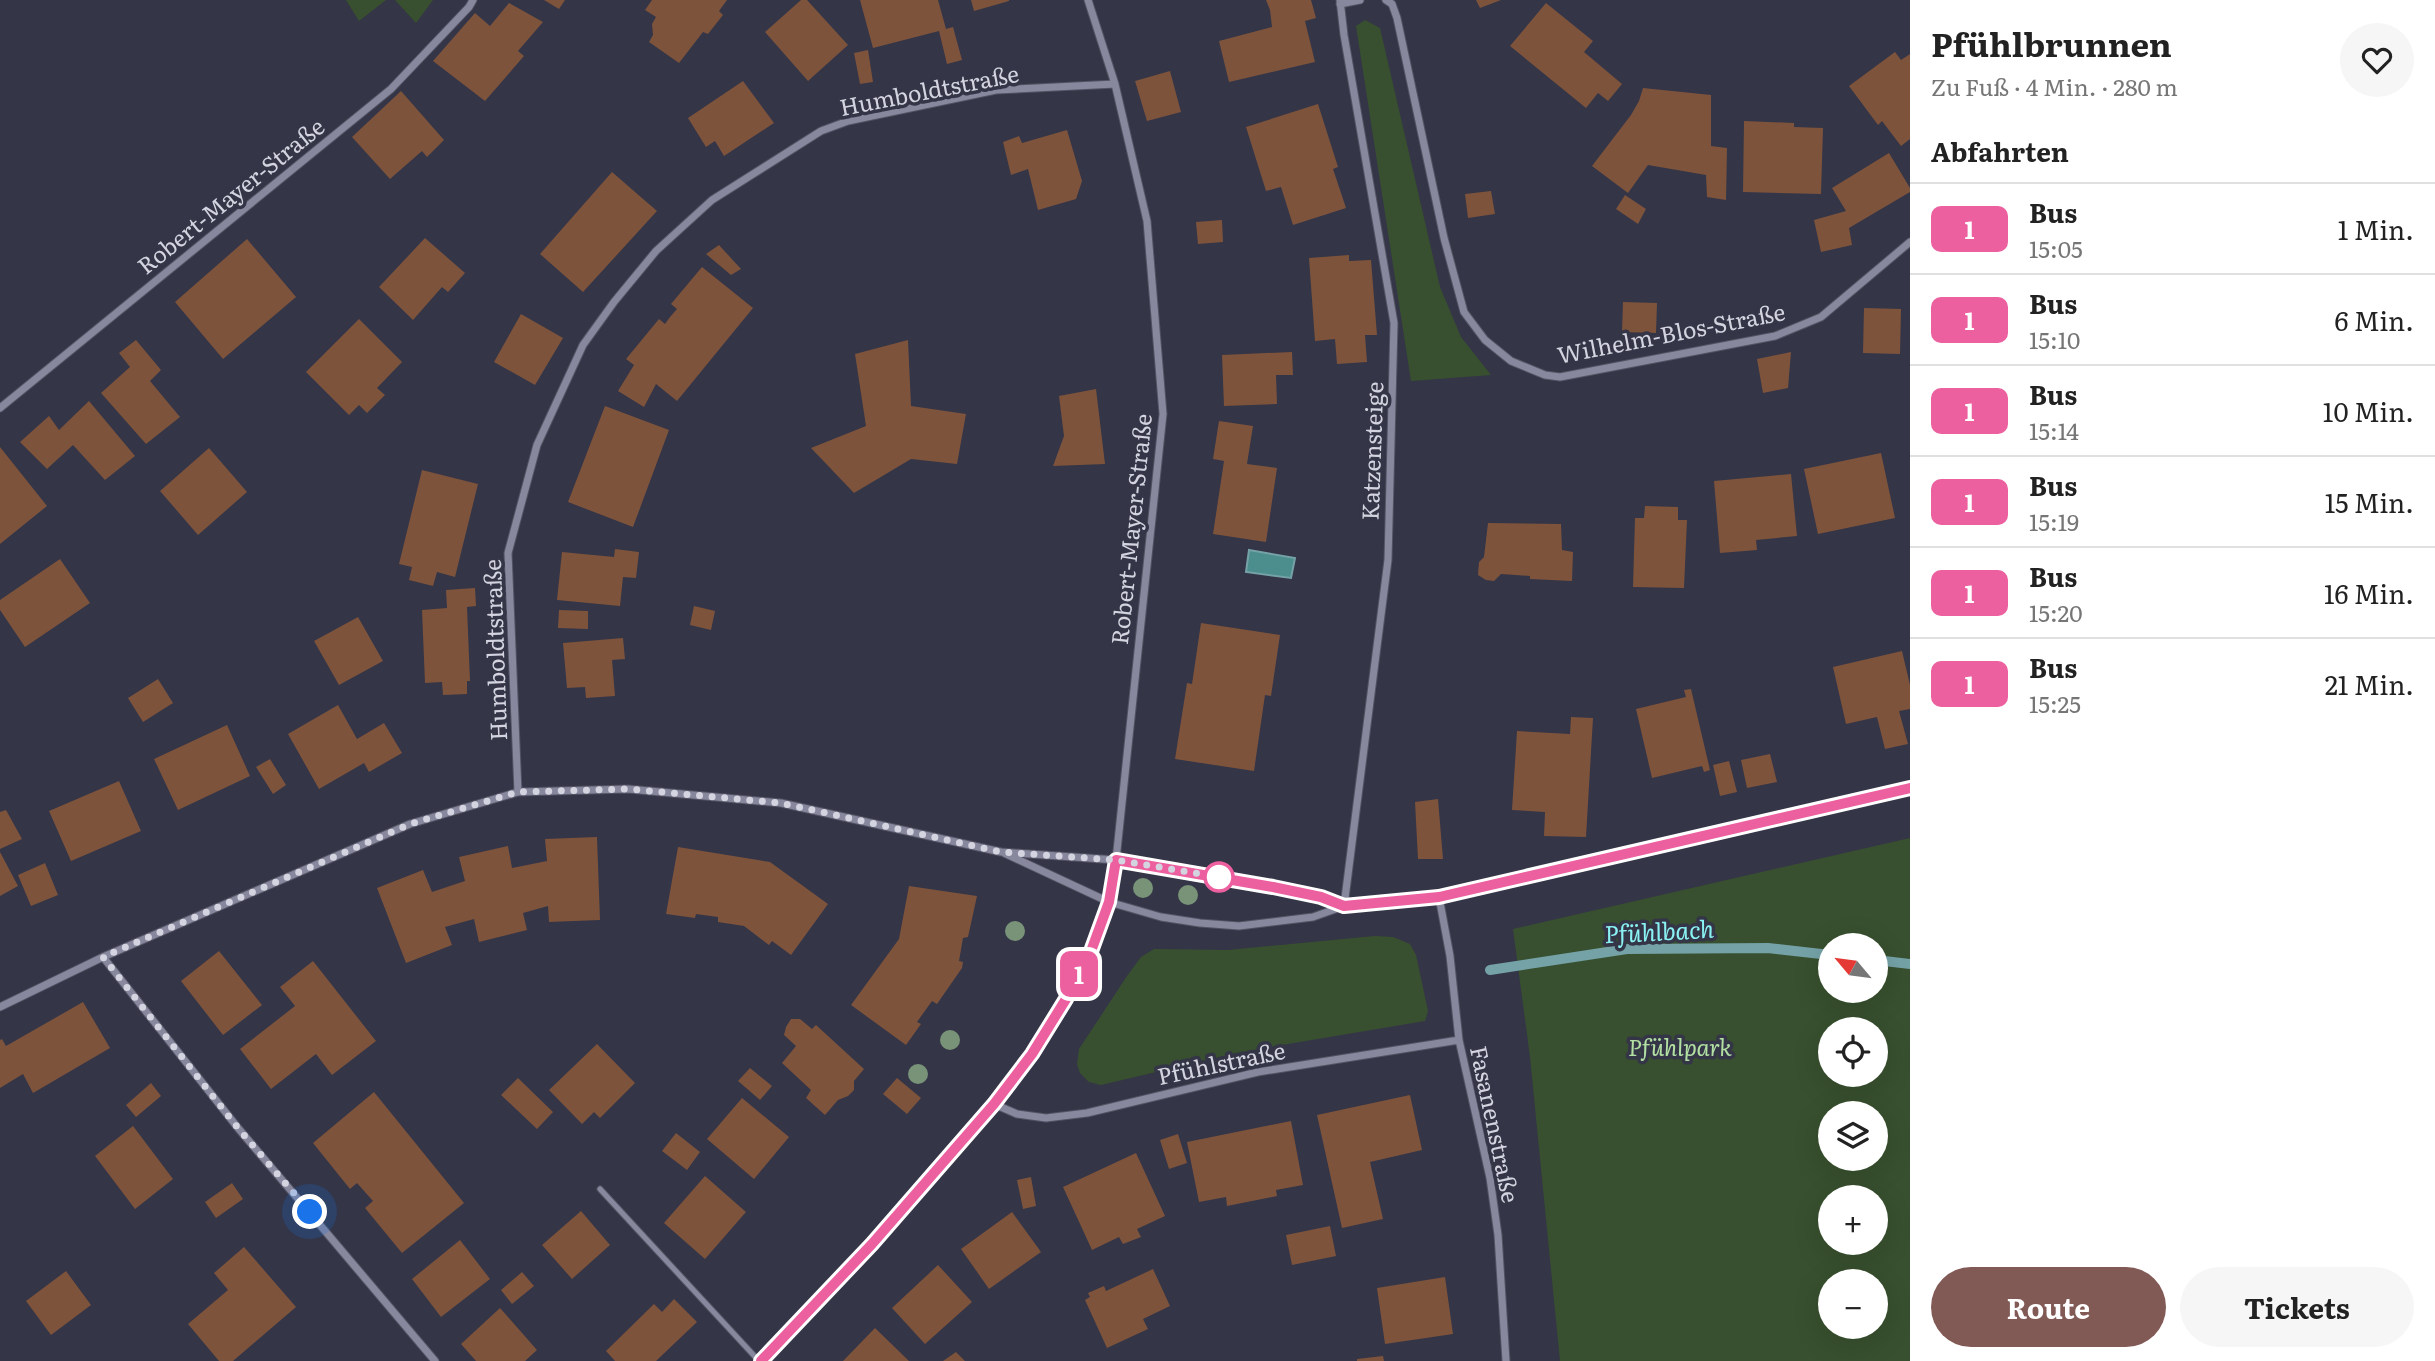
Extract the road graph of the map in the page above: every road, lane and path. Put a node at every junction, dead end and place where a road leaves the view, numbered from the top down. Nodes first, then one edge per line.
1 (473, 0) edge
2 (1088, 0) edge
3 (1360, 0) edge
4 (1386, 0) edge
5 (1340, 2) edge
6 (1115, 84) junction
7 (1910, 242) edge
8 (0, 408) edge
9 (1910, 788) edge
10 (518, 792) junction
11 (1001, 852) junction
12 (1116, 860) junction
13 (1439, 897) junction
14 (1109, 902) junction
15 (1344, 906) junction
16 (103, 957) junction
17 (0, 1007) edge
18 (1459, 1040) junction
19 (994, 1104) junction
20 (600, 1189) dead end
21 (435, 1361) edge
22 (760, 1361) edge
23 (1506, 1361) edge

1 - 8 street, Robert-Mayer-Straße
2 - 6 street, Robert-Mayer-Straße
3 - 5 street
4 - 7 street, Wilhelm-Blos-Straße
5 - 15 street, Katzensteige
6 - 10 street, Humboldtstraße
6 - 12 street, Robert-Mayer-Straße
9 - 13 street
10 - 11 street
10 - 16 street
11 - 12 street
11 - 14 street
12 - 14 street
12 - 15 street
13 - 15 street
13 - 18 street, Fasanenstraße
14 - 15 street
14 - 19 street
16 - 17 street
16 - 21 street
18 - 19 street, Pfühlstraße
18 - 23 street, Fasanenstraße
19 - 22 street
20 - 22 lane

